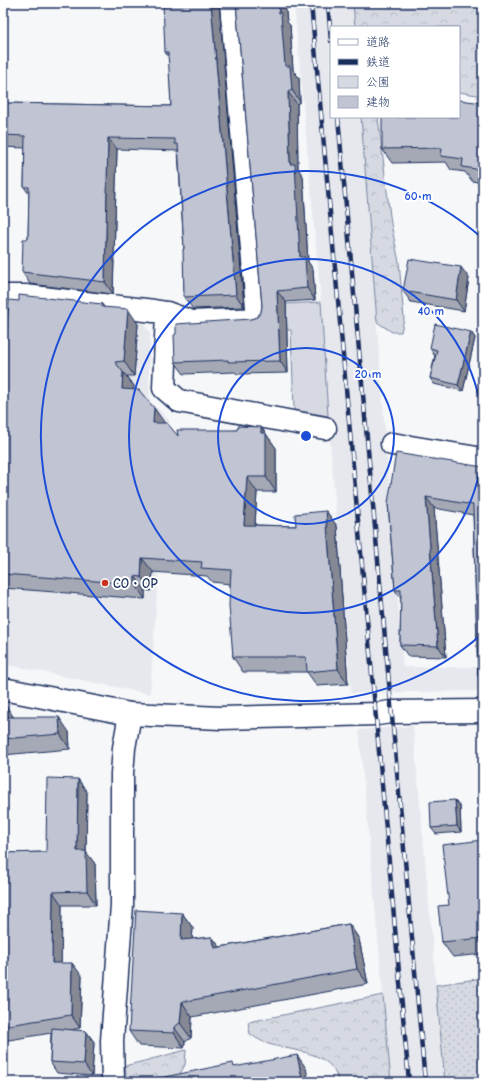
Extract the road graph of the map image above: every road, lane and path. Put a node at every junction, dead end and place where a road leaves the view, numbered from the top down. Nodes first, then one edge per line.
1 (231, 3) edge
2 (3, 296) edge
3 (167, 313) junction
4 (324, 428) dead end
5 (392, 444) dead end
6 (483, 459) edge
7 (3, 689) edge
8 (483, 711) edge
9 (130, 714) junction
10 (113, 1082) edge

1 - 3 street
2 - 3 street
3 - 4 street
5 - 6 street
7 - 9 street
8 - 9 street
9 - 10 street

